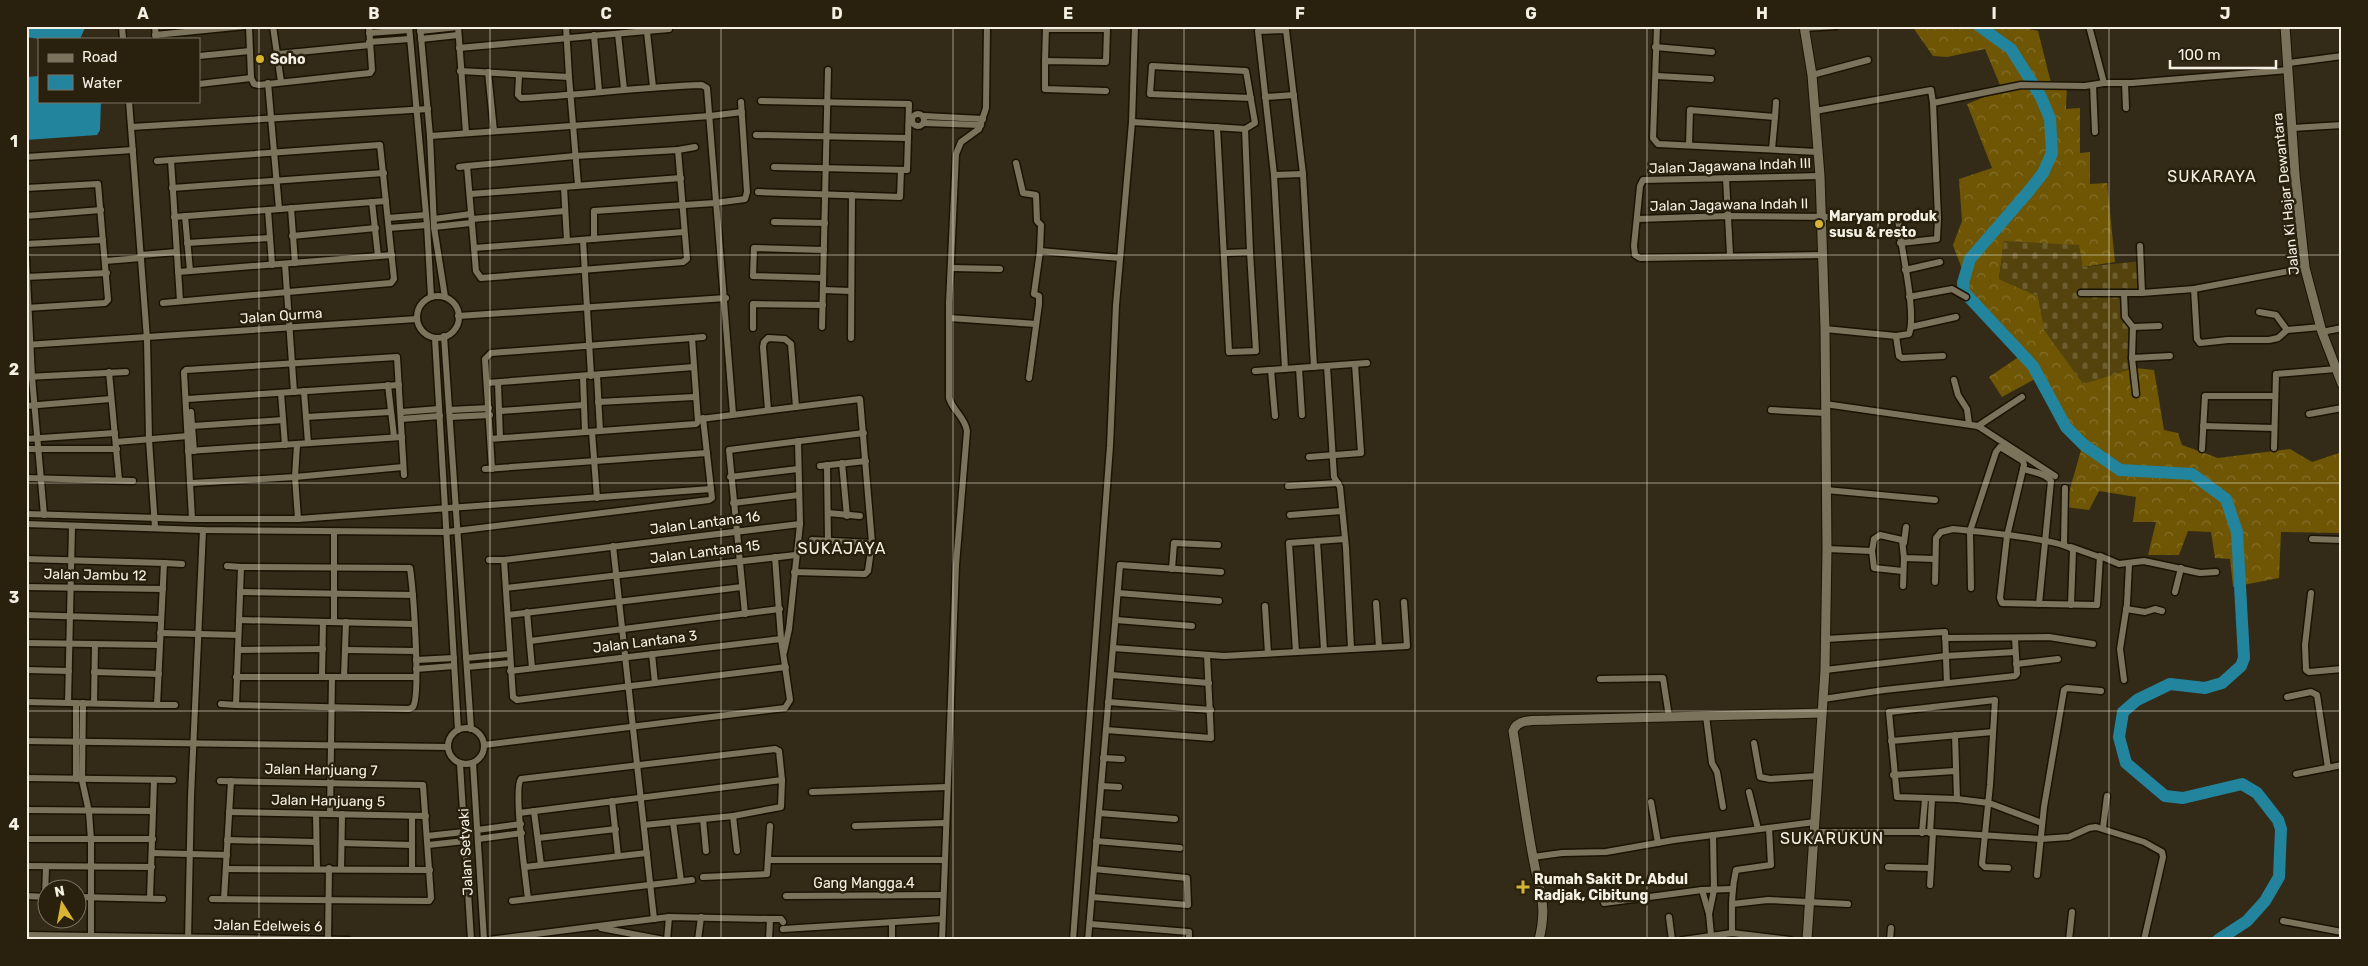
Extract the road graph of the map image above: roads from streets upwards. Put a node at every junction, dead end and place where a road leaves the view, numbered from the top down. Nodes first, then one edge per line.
1 (154, 26) edge
2 (247, 26) edge
3 (273, 26) edge
4 (566, 26) edge
5 (988, 26) edge
6 (1135, 26) edge
7 (1657, 26) edge
8 (1836, 26) edge
9 (2089, 26) edge
10 (2286, 26) edge
11 (458, 27) edge
12 (1804, 27) edge
13 (409, 28) edge
14 (420, 28) edge
15 (1046, 28) edge
16 (669, 29) dead end
17 (369, 30) edge
18 (647, 32) junction
19 (618, 34) junction
20 (458, 35) junction
21 (594, 35) junction
22 (156, 37) edge
23 (567, 37) junction
24 (410, 39) junction
25 (421, 39) junction
26 (370, 44) junction
27 (1655, 47) junction
28 (459, 48) junction
29 (250, 51) junction
30 (1712, 52) dead end
31 (278, 54) junction
32 (200, 56) edge
33 (2342, 56) edge
34 (1868, 60) dead end
35 (1045, 61) junction
36 (2289, 66) junction
37 (828, 70) dead end
38 (460, 71) junction
39 (488, 72) junction
40 (519, 75) junction
41 (1812, 75) junction
42 (1657, 76) junction
43 (569, 77) junction
44 (251, 78) junction
45 (1711, 79) dead end
46 (281, 82) junction
47 (268, 83) junction
48 (2104, 83) junction
49 (2125, 83) junction
50 (200, 84) edge
51 (2093, 85) junction
52 (653, 87) junction
53 (624, 89) junction
54 (599, 91) junction
55 (1106, 91) dead end
56 (570, 95) junction
57 (1294, 95) junction
58 (1265, 97) junction
59 (1251, 98) junction
60 (761, 101) dead end
61 (129, 102) edge
62 (741, 102) dead end
63 (828, 102) junction
64 (1776, 102) dead end
65 (1933, 103) junction
66 (2126, 108) dead end
67 (428, 109) junction
68 (416, 110) junction
69 (1815, 111) junction
70 (742, 112) junction
71 (912, 113) junction
72 (710, 116) junction
73 (1775, 117) junction
74 (272, 119) junction
75 (924, 120) junction
76 (982, 122) junction
77 (1132, 122) junction
78 (2342, 124) edge
79 (574, 125) junction
80 (911, 125) junction
81 (131, 127) junction
82 (1217, 127) junction
83 (1245, 128) junction
84 (2292, 128) junction
85 (494, 131) junction
86 (2095, 132) dead end
87 (466, 133) junction
88 (756, 135) dead end
89 (430, 136) junction
90 (827, 136) junction
91 (908, 138) junction
92 (1689, 145) junction
93 (695, 147) dead end
94 (1772, 149) junction
95 (133, 150) junction
96 (678, 150) junction
97 (1818, 152) junction
98 (275, 154) junction
99 (575, 156) junction
100 (26, 157) edge
101 (171, 160) junction
102 (157, 161) dead end
103 (1016, 163) dead end
104 (467, 166) junction
105 (459, 167) dead end
106 (774, 167) dead end
107 (826, 168) junction
108 (901, 170) junction
109 (384, 173) junction
110 (1303, 174) junction
111 (1274, 175) junction
112 (1820, 176) junction
113 (681, 178) junction
114 (1726, 178) junction
115 (277, 181) junction
116 (578, 185) junction
117 (564, 187) junction
118 (26, 188) edge
119 (172, 188) junction
120 (758, 192) dead end
121 (470, 194) junction
122 (825, 194) junction
123 (852, 195) junction
124 (386, 201) junction
125 (372, 202) junction
126 (715, 203) junction
127 (683, 204) junction
128 (290, 208) junction
129 (279, 209) junction
130 (101, 210) junction
131 (268, 210) junction
132 (566, 211) junction
133 (26, 216) edge
134 (185, 216) junction
135 (426, 216) junction
136 (1728, 216) junction
137 (1821, 216) junction
138 (174, 217) junction
139 (388, 218) junction
140 (472, 218) junction
141 (1898, 218) junction
142 (1938, 218) junction
143 (434, 219) junction
144 (1638, 219) junction
145 (774, 222) dead end
146 (825, 223) junction
147 (430, 226) junction
148 (376, 228) junction
149 (389, 228) junction
150 (684, 232) junction
151 (292, 236) junction
152 (270, 238) junction
153 (594, 239) junction
154 (103, 240) junction
155 (582, 240) junction
156 (568, 242) junction
157 (187, 243) junction
158 (1900, 243) junction
159 (26, 244) edge
160 (2140, 246) dead end
161 (474, 248) junction
162 (824, 250) junction
163 (1040, 251) junction
164 (176, 252) junction
165 (1250, 252) junction
166 (1225, 253) junction
167 (392, 255) junction
168 (378, 256) junction
169 (1730, 256) junction
170 (1823, 256) junction
171 (141, 257) junction
172 (26, 258) edge
173 (1119, 258) junction
174 (106, 261) junction
175 (1940, 262) dead end
176 (295, 263) junction
177 (285, 264) junction
178 (272, 265) junction
179 (952, 268) junction
180 (2305, 268) junction
181 (584, 269) junction
182 (1000, 269) dead end
183 (1905, 270) junction
184 (190, 271) junction
185 (178, 272) junction
186 (107, 273) junction
187 (27, 277) edge
188 (823, 278) junction
189 (2194, 289) junction
190 (823, 290) junction
191 (851, 291) junction
192 (287, 292) junction
193 (2081, 293) dead end
194 (2124, 293) junction
195 (2142, 293) junction
196 (431, 297) junction
197 (445, 297) junction
198 (1909, 297) junction
199 (1966, 297) dead end
200 (726, 298) junction
201 (180, 301) junction
202 (163, 303) dead end
203 (823, 306) junction
204 (28, 308) edge
205 (587, 308) junction
206 (2259, 312) dead end
207 (458, 316) junction
208 (1956, 317) dead end
209 (949, 318) junction
210 (417, 319) junction
211 (1036, 324) junction
212 (2159, 326) dead end
213 (290, 327) junction
214 (822, 327) dead end
215 (1911, 327) junction
216 (2133, 327) junction
217 (753, 328) dead end
218 (2342, 328) edge
219 (1825, 329) junction
220 (2287, 330) junction
221 (2321, 330) junction
222 (444, 336) junction
223 (1896, 336) junction
224 (703, 337) dead end
225 (147, 338) junction
226 (435, 338) junction
227 (692, 338) junction
228 (851, 338) dead end
229 (29, 345) edge
230 (589, 346) junction
231 (1943, 356) dead end
232 (2170, 356) dead end
233 (2132, 358) junction
234 (292, 363) junction
235 (1367, 363) dead end
236 (1355, 364) junction
237 (1327, 366) junction
238 (694, 367) junction
239 (1314, 367) junction
240 (1299, 368) junction
241 (1285, 369) junction
242 (2336, 369) junction
243 (1271, 370) junction
244 (1255, 371) dead end
245 (109, 372) junction
246 (126, 372) dead end
247 (594, 376) junction
248 (29, 377) edge
249 (583, 377) junction
250 (1030, 378) dead end
251 (1954, 380) dead end
252 (487, 383) junction
253 (498, 383) junction
254 (2342, 384) edge
255 (388, 385) junction
256 (399, 385) junction
257 (304, 391) junction
258 (294, 392) junction
259 (281, 393) junction
260 (2136, 394) dead end
261 (694, 396) junction
262 (2274, 396) junction
263 (2022, 397) dead end
264 (111, 399) junction
265 (188, 399) junction
266 (598, 402) junction
267 (36, 405) junction
268 (584, 405) junction
269 (26, 406) edge
270 (796, 407) junction
271 (1825, 408) junction
272 (2342, 408) edge
273 (768, 410) junction
274 (1771, 410) dead end
275 (490, 411) junction
276 (501, 411) junction
277 (390, 412) junction
278 (440, 412) junction
279 (450, 414) junction
280 (733, 414) junction
281 (2309, 414) dead end
282 (401, 415) junction
283 (1302, 415) dead end
284 (1275, 416) dead end
285 (306, 417) junction
286 (700, 419) junction
287 (283, 420) junction
288 (1969, 424) junction
289 (192, 426) junction
290 (1978, 426) junction
291 (2203, 426) junction
292 (2274, 428) junction
293 (600, 431) junction
294 (588, 432) junction
295 (115, 433) junction
296 (864, 433) junction
297 (188, 436) junction
298 (38, 437) junction
299 (394, 437) junction
300 (402, 437) junction
301 (26, 438) edge
302 (500, 438) junction
303 (490, 439) junction
304 (149, 440) junction
305 (798, 441) junction
306 (308, 443) junction
307 (297, 444) junction
308 (285, 445) junction
309 (116, 446) junction
310 (2274, 448) dead end
311 (26, 449) edge
312 (40, 449) junction
313 (2202, 449) dead end
314 (191, 451) junction
315 (707, 453) junction
316 (1333, 455) junction
317 (1309, 457) dead end
318 (866, 460) junction
319 (594, 462) junction
320 (842, 463) junction
321 (403, 467) junction
322 (798, 469) junction
323 (2023, 469) junction
324 (404, 475) dead end
325 (2055, 476) dead end
326 (294, 477) junction
327 (730, 477) junction
328 (26, 478) edge
329 (42, 478) junction
330 (119, 480) junction
331 (133, 481) dead end
332 (192, 482) junction
333 (1338, 483) junction
334 (1288, 486) dead end
335 (2064, 488) dead end
336 (711, 489) junction
337 (1826, 490) junction
338 (799, 495) junction
339 (596, 498) junction
340 (1935, 500) dead end
341 (733, 504) junction
342 (456, 508) junction
343 (445, 509) junction
344 (1342, 511) junction
345 (828, 512) junction
346 (26, 514) edge
347 (44, 514) junction
348 (1290, 515) dead end
349 (847, 516) junction
350 (860, 516) dead end
351 (156, 517) junction
352 (192, 519) junction
353 (298, 519) junction
354 (26, 524) edge
355 (800, 524) junction
356 (72, 526) junction
357 (1906, 526) dead end
358 (155, 527) junction
359 (203, 530) junction
360 (457, 530) junction
361 (1970, 531) junction
362 (334, 532) junction
363 (446, 532) junction
364 (736, 532) junction
365 (2006, 536) junction
366 (2312, 538) dead end
367 (1345, 539) junction
368 (812, 540) dead end
369 (2342, 540) edge
370 (828, 541) junction
371 (1317, 541) junction
372 (2045, 541) junction
373 (872, 543) junction
374 (1904, 543) junction
375 (1218, 545) dead end
376 (2064, 545) junction
377 (613, 546) junction
378 (2071, 547) junction
379 (1827, 549) junction
380 (1872, 551) junction
381 (796, 555) junction
382 (2099, 556) junction
383 (775, 557) junction
384 (1904, 558) junction
385 (1935, 559) junction
386 (26, 560) edge
387 (489, 560) dead end
388 (504, 560) junction
389 (71, 561) junction
390 (739, 561) junction
391 (164, 563) junction
392 (182, 564) dead end
393 (2129, 564) junction
394 (227, 566) dead end
395 (241, 566) junction
396 (334, 568) junction
397 (2181, 568) junction
398 (1172, 569) junction
399 (1903, 571) junction
400 (794, 572) junction
401 (1221, 572) dead end
402 (2216, 572) dead end
403 (616, 575) junction
404 (1935, 582) dead end
405 (1904, 586) dead end
406 (26, 587) edge
407 (70, 587) junction
408 (742, 587) junction
409 (506, 588) junction
410 (1971, 588) dead end
411 (163, 589) junction
412 (240, 592) junction
413 (2176, 592) dead end
414 (334, 593) junction
415 (1118, 593) junction
416 (2311, 593) dead end
417 (413, 595) junction
418 (1219, 601) dead end
419 (619, 602) junction
420 (1404, 602) dead end
421 (1376, 603) dead end
422 (2039, 604) junction
423 (2071, 605) junction
424 (1265, 606) dead end
425 (780, 609) junction
426 (2126, 610) junction
427 (2162, 610) dead end
428 (527, 612) junction
429 (745, 614) junction
430 (26, 615) edge
431 (70, 615) junction
432 (508, 615) junction
433 (161, 619) junction
434 (239, 620) junction
435 (1116, 620) junction
436 (323, 622) junction
437 (334, 622) junction
438 (346, 622) junction
439 (414, 624) junction
440 (1192, 626) dead end
441 (622, 629) junction
442 (160, 633) junction
443 (199, 634) junction
444 (238, 634) junction
445 (1945, 638) junction
446 (2016, 638) junction
447 (781, 639) junction
448 (1826, 639) junction
449 (530, 641) junction
450 (26, 642) edge
451 (70, 642) junction
452 (95, 644) junction
453 (2093, 644) dead end
454 (159, 645) junction
455 (1379, 647) junction
456 (1113, 648) junction
457 (322, 649) junction
458 (1351, 649) junction
459 (238, 650) junction
460 (345, 650) junction
461 (1324, 650) junction
462 (415, 651) junction
463 (1296, 652) junction
464 (2015, 652) junction
465 (784, 653) junction
466 (1268, 653) junction
467 (509, 654) junction
468 (652, 654) junction
469 (1207, 655) junction
470 (1946, 656) junction
471 (625, 657) junction
472 (454, 658) junction
473 (466, 658) junction
474 (2058, 659) dead end
475 (416, 660) junction
476 (510, 663) junction
477 (2016, 664) junction
478 (454, 666) junction
479 (466, 667) junction
480 (786, 667) junction
481 (532, 668) junction
482 (416, 669) junction
483 (2342, 669) edge
484 (26, 670) edge
485 (1825, 670) junction
486 (69, 671) junction
487 (510, 671) junction
488 (94, 672) junction
489 (159, 674) junction
490 (1111, 675) junction
491 (236, 677) junction
492 (322, 677) junction
493 (332, 677) junction
494 (344, 677) junction
495 (416, 677) junction
496 (1600, 679) dead end
497 (2124, 680) dead end
498 (655, 683) junction
499 (1209, 683) junction
500 (1947, 683) junction
501 (628, 687) junction
502 (2101, 692) dead end
503 (2287, 697) dead end
504 (1823, 699) junction
505 (26, 702) edge
506 (1108, 702) junction
507 (68, 703) junction
508 (80, 703) junction
509 (94, 703) junction
510 (220, 704) dead end
511 (157, 705) junction
512 (236, 705) junction
513 (175, 706) dead end
514 (332, 706) junction
515 (1211, 710) junction
516 (1822, 713) junction
517 (1706, 716) junction
518 (1669, 717) junction
519 (632, 727) junction
520 (471, 729) junction
521 (458, 730) junction
522 (1106, 730) junction
523 (1993, 732) junction
524 (1955, 735) junction
525 (26, 741) edge
526 (79, 741) junction
527 (1891, 741) junction
528 (1754, 742) dead end
529 (193, 745) junction
530 (484, 745) junction
531 (331, 746) junction
532 (448, 747) junction
533 (1103, 758) junction
534 (1122, 759) dead end
535 (473, 763) junction
536 (460, 764) junction
537 (637, 764) junction
538 (2342, 765) edge
539 (2328, 768) junction
540 (1956, 771) junction
541 (2296, 774) dead end
542 (1893, 775) junction
543 (1818, 776) junction
544 (26, 778) edge
545 (79, 779) junction
546 (154, 780) junction
547 (173, 780) dead end
548 (220, 780) dead end
549 (782, 780) junction
550 (231, 781) junction
551 (330, 782) junction
552 (947, 786) junction
553 (1101, 786) junction
554 (1119, 787) dead end
555 (812, 792) dead end
556 (1749, 792) dead end
557 (2107, 796) dead end
558 (640, 799) junction
559 (1925, 799) junction
560 (1932, 799) junction
561 (1957, 799) junction
562 (612, 801) junction
563 (1651, 802) dead end
564 (1989, 803) junction
565 (1723, 807) dead end
566 (26, 810) edge
567 (153, 811) junction
568 (534, 811) junction
569 (89, 812) junction
570 (229, 812) junction
571 (519, 813) junction
572 (1098, 813) junction
573 (316, 814) junction
574 (330, 814) junction
575 (342, 814) junction
576 (412, 816) junction
577 (426, 816) junction
578 (733, 816) junction
579 (703, 819) junction
580 (1175, 819) dead end
581 (673, 822) junction
582 (1815, 822) junction
583 (945, 823) junction
584 (2042, 823) junction
585 (521, 824) junction
586 (644, 825) junction
587 (770, 826) dead end
588 (855, 826) dead end
589 (1769, 828) junction
590 (2103, 828) junction
591 (616, 829) junction
592 (1758, 829) junction
593 (477, 830) junction
594 (464, 832) junction
595 (1814, 832) junction
596 (522, 833) junction
597 (1928, 833) junction
598 (1713, 835) junction
599 (1985, 835) junction
600 (427, 836) junction
601 (153, 838) junction
602 (538, 838) junction
603 (26, 839) edge
604 (478, 839) junction
605 (2040, 839) junction
606 (91, 840) junction
607 (227, 840) junction
608 (464, 841) junction
609 (1096, 841) junction
610 (316, 842) junction
611 (342, 842) junction
612 (1658, 843) junction
613 (412, 845) junction
614 (428, 846) junction
615 (1180, 848) dead end
616 (706, 851) dead end
617 (737, 851) dead end
618 (152, 853) junction
619 (647, 853) junction
620 (189, 855) junction
621 (227, 855) junction
622 (618, 856) junction
623 (1533, 857) junction
624 (768, 860) junction
625 (944, 860) junction
626 (541, 865) junction
627 (26, 866) edge
628 (1888, 866) dead end
629 (46, 867) junction
630 (91, 867) junction
631 (525, 867) junction
632 (152, 868) junction
633 (329, 868) junction
634 (1931, 868) junction
635 (2008, 868) dead end
636 (226, 869) junction
637 (317, 869) junction
638 (341, 869) junction
639 (1094, 869) junction
640 (412, 870) junction
641 (430, 870) junction
642 (702, 876) dead end
643 (2037, 876) dead end
644 (46, 878) edge
645 (692, 880) dead end
646 (681, 881) junction
647 (650, 885) junction
648 (1930, 885) dead end
649 (1731, 889) junction
650 (1702, 890) junction
651 (1714, 890) junction
652 (786, 896) dead end
653 (943, 896) junction
654 (1092, 896) junction
655 (88, 898) edge
656 (91, 898) junction
657 (150, 898) junction
658 (162, 899) dead end
659 (212, 899) dead end
660 (224, 899) junction
661 (528, 899) junction
662 (329, 901) junction
663 (512, 901) dead end
664 (1809, 901) junction
665 (1604, 903) dead end
666 (1732, 904) junction
667 (1848, 904) dead end
668 (2072, 912) dead end
669 (1708, 914) junction
670 (700, 917) junction
671 (1668, 917) dead end
672 (669, 918) junction
673 (654, 919) junction
674 (770, 919) junction
675 (942, 919) junction
676 (2283, 920) dead end
677 (783, 922) dead end
678 (892, 923) junction
679 (1090, 924) junction
680 (594, 926) junction
681 (1891, 928) dead end
682 (783, 929) dead end
683 (2342, 932) edge
684 (1732, 933) junction
685 (26, 935) edge
686 (1711, 935) junction
687 (91, 936) junction
688 (40, 937) edge
689 (188, 939) edge
690 (328, 940) edge
691 (348, 940) edge
692 (471, 940) edge
693 (484, 940) edge
694 (489, 940) edge
695 (665, 940) edge
696 (698, 940) edge
697 (768, 940) edge
698 (892, 940) edge
699 (942, 940) edge
700 (1073, 940) edge
701 (1088, 940) edge
702 (1189, 940) edge
703 (1539, 940) edge
704 (1672, 940) edge
705 (1683, 940) edge
706 (1790, 940) edge
707 (1807, 940) edge
708 (1890, 940) edge
709 (2069, 940) edge
710 (2144, 940) edge

1 - 22 street
2 - 22 street
2 - 29 street
3 - 31 street
4 - 23 street
5 - 76 street
6 - 77 street
7 - 27 street
8 - 12 street
9 - 48 street
10 - 36 street, Jalan Ki Hajar Dewantara
11 - 14 street
11 - 20 street
12 - 41 street
13 - 17 street
13 - 24 street
14 - 25 street
15 - 35 street
15 - 35 street
16 - 18 street
17 - 26 street
18 - 19 street
18 - 52 street
19 - 21 street
19 - 53 street
20 - 25 street
20 - 28 street
21 - 23 street
21 - 54 street
23 - 28 street
23 - 43 street
24 - 26 street
24 - 68 street
25 - 67 street
26 - 31 street
26 - 46 street
27 - 30 street
27 - 42 street
28 - 38 street
29 - 32 street
29 - 44 street
31 - 46 street
33 - 36 street
34 - 41 street
35 - 55 street
36 - 49 street
36 - 84 street, Jalan Ki Hajar Dewantara
37 - 63 street
38 - 39 street
38 - 87 street
39 - 40 street
39 - 85 street
40 - 43 street
40 - 56 street
41 - 69 street
42 - 45 street
42 - 92 street
43 - 56 street
44 - 47 street
44 - 50 street
46 - 47 street
47 - 74 street
48 - 49 street
48 - 51 street
49 - 66 street
51 - 65 street
51 - 86 street
52 - 53 street
52 - 72 street
53 - 54 street
54 - 56 street
56 - 79 street
57 - 58 street
57 - 58 street
57 - 110 street
58 - 111 street
59 - 59 street
59 - 83 street
60 - 63 street
61 - 81 street
62 - 70 street
63 - 71 street
63 - 90 street
64 - 73 street
65 - 69 street
65 - 142 street
67 - 68 street
67 - 89 street
68 - 74 street
68 - 135 street
69 - 97 street
70 - 72 street
70 - 126 street
71 - 75 street
71 - 80 street
72 - 79 street
72 - 126 street
73 - 92 street
73 - 94 street
74 - 81 street
74 - 98 street
75 - 76 street
75 - 80 street
76 - 179 street
77 - 82 street
77 - 173 street
78 - 84 street
79 - 85 street
79 - 99 street
80 - 91 street
81 - 95 street
82 - 83 street
82 - 166 street
83 - 165 street
84 - 180 street, Jalan Ki Hajar Dewantara
85 - 87 street
87 - 89 street
88 - 90 street
89 - 143 street
90 - 91 street
90 - 107 street
91 - 108 street
92 - 94 street
93 - 96 street
94 - 97 street
95 - 100 street
95 - 171 street
96 - 99 street
96 - 113 street
97 - 112 street
98 - 101 street
98 - 109 street
98 - 115 street
99 - 104 street
99 - 116 street
101 - 102 street
101 - 119 street
103 - 163 street
104 - 105 street
104 - 121 street
106 - 107 street
107 - 108 street
107 - 122 street
108 - 123 street
109 - 115 street
109 - 124 street
110 - 111 street
110 - 239 street
111 - 241 street
112 - 114 street, Jalan Jagawana Indah III
112 - 137 street
113 - 116 street
113 - 127 street
114 - 136 street
114 - 144 street, Jalan Jagawana Indah III
115 - 119 street
115 - 129 street
116 - 117 street
117 - 121 street
117 - 132 street
118 - 130 street
119 - 138 street
120 - 122 street
121 - 140 street
122 - 123 street
122 - 146 street
123 - 191 street
124 - 125 street
124 - 139 street
125 - 128 street
125 - 148 street
126 - 127 street
126 - 200 street
127 - 150 street
127 - 153 street
128 - 129 street
128 - 151 street
129 - 131 street
130 - 133 street
130 - 154 street
131 - 134 street
131 - 152 street
132 - 140 street
132 - 156 street
134 - 138 street
134 - 157 street
135 - 139 street
135 - 147 street
136 - 137 street, Jalan Jagawana Indah II
136 - 144 street, Jalan Jagawana Indah II
136 - 169 street
137 - 141 street, Jalan Jagawana Indah II
137 - 170 street
138 - 164 street
139 - 149 street
140 - 143 street
140 - 147 street
140 - 161 street
141 - 142 street, Jalan Jagawana Indah II
141 - 158 street
142 - 158 street
143 - 147 street
144 - 169 street
145 - 146 street
146 - 162 street
147 - 149 street
147 - 196 street
147 - 197 street
148 - 151 street
148 - 168 street
149 - 167 street
150 - 153 street
150 - 181 street
151 - 176 street
152 - 157 street
152 - 178 street
153 - 155 street
154 - 159 street
154 - 174 street
155 - 156 street
155 - 181 street
156 - 161 street
157 - 184 street
158 - 183 street
160 - 195 street
161 - 181 street
162 - 188 street
162 - 188 street
163 - 173 street
163 - 211 street
164 - 171 street
164 - 185 street
165 - 166 street
165 - 166 street
167 - 168 street
167 - 192 street
168 - 176 street
169 - 170 street
170 - 219 street
171 - 174 street
171 - 225 street
172 - 187 street
173 - 700 street
174 - 186 street
175 - 183 street
176 - 177 street
177 - 178 street
177 - 192 street
178 - 184 street
179 - 182 street
179 - 209 street
180 - 189 street
180 - 221 street, Jalan Ki Hajar Dewantara
181 - 205 street
183 - 198 street
184 - 185 street
185 - 201 street
186 - 187 street
186 - 204 street
187 - 204 street
188 - 190 street
189 - 195 street
189 - 220 street
190 - 191 street
190 - 203 street
191 - 228 street
192 - 201 street
192 - 213 street
193 - 194 street
194 - 195 street
194 - 216 street
196 - 197 street
196 - 210 street
197 - 207 street
198 - 199 street
198 - 215 street
200 - 205 street
200 - 280 street
201 - 202 street
203 - 214 street
203 - 217 street
204 - 229 street
205 - 207 street
205 - 230 street
206 - 220 street
207 - 222 street
208 - 215 street
209 - 211 street
209 - 552 street
210 - 213 street, Jalan Qurma
210 - 226 street
211 - 250 street
212 - 216 street
213 - 225 street, Jalan Qurma
213 - 234 street
215 - 223 street
216 - 233 street
218 - 221 street
219 - 223 street
219 - 271 street
220 - 221 street
221 - 242 street, Jalan Ki Hajar Dewantara
222 - 226 street
222 - 279 street
223 - 231 street
224 - 227 street
225 - 229 street, Jalan Qurma
225 - 304 street
226 - 278 street
227 - 230 street
227 - 238 street
229 - 248 street
230 - 247 street
230 - 252 street
232 - 233 street
233 - 260 street
234 - 256 street
234 - 258 street
234 - 265 street
235 - 236 street
236 - 237 street
236 - 316 street
237 - 239 street
237 - 316 street
238 - 247 street
238 - 261 street
239 - 240 street
240 - 241 street
240 - 283 street
241 - 243 street
242 - 254 street, Jalan Ki Hajar Dewantara
242 - 262 street
243 - 244 street
243 - 284 street
245 - 246 street
245 - 248 street
245 - 264 street
247 - 249 street
247 - 266 street
248 - 267 street
249 - 253 street
249 - 268 street
251 - 288 street
252 - 253 street
252 - 275 street
253 - 276 street
255 - 256 street
255 - 257 street
255 - 277 street
256 - 282 street
257 - 258 street
257 - 285 street
258 - 259 street
259 - 265 street
259 - 287 street
261 - 266 street
261 - 286 street
262 - 291 street
262 - 292 street
263 - 290 street
264 - 267 street
264 - 295 street
265 - 289 street
265 - 297 street
266 - 293 street
267 - 269 street
267 - 298 street
268 - 276 street
268 - 294 street
270 - 273 street
270 - 273 street
270 - 296 street
271 - 274 street
271 - 288 street
271 - 337 street
272 - 281 street
273 - 280 street
275 - 279 street
275 - 303 street
276 - 302 street
277 - 285 street
277 - 299 street
278 - 282 street
278 - 343 street
279 - 342 street
280 - 286 street
282 - 300 street
285 - 306 street
286 - 293 street
286 - 315 street
287 - 289 street
287 - 308 street
288 - 290 street
289 - 314 street
290 - 325 street
291 - 292 street
291 - 313 street
292 - 310 street
293 - 294 street
294 - 302 street
294 - 319 street
295 - 298 street
295 - 309 street
296 - 305 street
296 - 318 street
297 - 304 street
297 - 314 street
298 - 301 street
298 - 312 street
299 - 300 street
299 - 306 street
300 - 321 street
302 - 303 street
303 - 319 street
304 - 309 street
304 - 351 street
305 - 322 street
305 - 327 street
306 - 307 street
307 - 308 street
307 - 326 street
308 - 314 street
309 - 312 street
309 - 330 street
311 - 312 street
312 - 329 street
314 - 332 street
315 - 319 street
315 - 336 street
316 - 317 street
316 - 333 street
318 - 320 street
318 - 373 street
319 - 339 street
320 - 345 street
320 - 349 street
321 - 324 street
321 - 326 street
322 - 327 street
322 - 338 street
323 - 361 street
323 - 365 street
323 - 372 street
326 - 332 street
326 - 353 street
327 - 341 street
328 - 329 street
329 - 330 street
329 - 347 street
330 - 331 street
332 - 352 street
333 - 334 street
333 - 344 street
335 - 376 street
336 - 339 street
336 - 360 street
337 - 340 street
337 - 379 street
338 - 341 street
338 - 355 street
339 - 342 street
341 - 364 street
342 - 343 street
342 - 360 street
343 - 353 street
343 - 363 street
344 - 348 street
344 - 367 street
345 - 349 street
345 - 370 street
346 - 347 street
347 - 351 street
349 - 350 street
351 - 352 street
351 - 358 street
352 - 353 street
354 - 356 street
355 - 364 street, Jalan Lantana 16
355 - 381 street
356 - 358 street
356 - 389 street
357 - 374 street
358 - 359 street
359 - 362 street
359 - 443 street
360 - 363 street
360 - 473 street
361 - 365 street
361 - 385 street
361 - 410 street
362 - 363 street
362 - 396 street
363 - 472 street
364 - 377 street, Jalan Lantana 16
364 - 390 street
365 - 372 street
365 - 422 street
366 - 369 street
367 - 371 street
367 - 458 street
368 - 370 street
370 - 373 street
371 - 461 street
371 - 463 street
372 - 376 street
372 - 422 street
373 - 400 street
374 - 380 street
374 - 384 street
375 - 398 street
376 - 378 street
377 - 388 street, Jalan Lantana 16
377 - 403 street
378 - 382 street
378 - 423 street
379 - 380 street
379 - 448 street
380 - 399 street
381 - 383 street, Jalan Lantana 15
381 - 400 street
382 - 393 street
382 - 423 street
383 - 390 street, Jalan Lantana 15
383 - 425 street
384 - 385 street
384 - 399 street
385 - 404 street
386 - 389 street
387 - 388 street, Jalan Lantana 16
388 - 409 street
389 - 391 street
389 - 407 street
390 - 403 street, Jalan Lantana 15
390 - 408 street
391 - 392 street
391 - 411 street
393 - 397 street
393 - 426 street
394 - 395 street
395 - 396 street
395 - 412 street
396 - 414 street
396 - 417 street
397 - 402 street
397 - 413 street
398 - 401 street
398 - 415 street
399 - 405 street
400 - 465 street
403 - 409 street, Jalan Lantana 15
403 - 419 street
406 - 407 street, Jalan Jambu 12
407 - 411 street, Jalan Jambu 12
407 - 431 street
408 - 419 street
408 - 429 street
409 - 432 street
411 - 433 street
412 - 414 street
412 - 434 street
414 - 417 street
414 - 437 street
415 - 418 street
415 - 435 street
416 - 483 street
417 - 439 street
419 - 428 street
419 - 441 street
420 - 455 street
421 - 455 street
422 - 423 street
424 - 466 street
425 - 429 street
425 - 447 street
426 - 427 street
426 - 497 street
428 - 432 street
428 - 449 street
429 - 441 street
430 - 431 street
431 - 433 street
431 - 451 street
432 - 467 street
433 - 442 street
434 - 436 street
434 - 444 street
435 - 440 street
435 - 456 street
436 - 437 street
436 - 457 street
437 - 438 street
438 - 439 street
438 - 460 street
439 - 462 street
441 - 449 street
441 - 471 street
442 - 443 street
442 - 454 street
443 - 444 street
443 - 529 street
444 - 459 street
445 - 446 street
445 - 448 street
445 - 470 street
446 - 453 street
446 - 464 street
447 - 465 street
447 - 468 street, Jalan Lantana 3
448 - 485 street
449 - 481 street
450 - 451 street
451 - 452 street
451 - 486 street
452 - 454 street
452 - 488 street
454 - 489 street
455 - 458 street
456 - 469 street
456 - 490 street
457 - 459 street
457 - 492 street
458 - 461 street
459 - 491 street
460 - 462 street
460 - 494 street
461 - 463 street
462 - 475 street
463 - 466 street
464 - 470 street
464 - 477 street
465 - 480 street
466 - 469 street
467 - 473 street
467 - 476 street
468 - 471 street, Jalan Lantana 3
468 - 498 street
469 - 499 street
470 - 485 street
470 - 500 street
471 - 481 street, Jalan Lantana 3
471 - 501 street
472 - 475 street
472 - 478 street
473 - 479 street
474 - 477 street
475 - 482 street
476 - 479 street
476 - 487 street
477 - 500 street
478 - 482 street
478 - 521 street
479 - 520 street
480 - 498 street
480 - 519 street
481 - 487 street, Jalan Lantana 3
482 - 495 street
484 - 486 street
485 - 504 street
486 - 507 street
487 - 501 street
488 - 489 street
488 - 509 street
489 - 511 street
490 - 499 street
490 - 506 street
491 - 492 street
491 - 512 street
492 - 493 street
493 - 494 street
493 - 514 street
494 - 495 street
495 - 514 street
496 - 518 street
498 - 501 street
499 - 515 street
500 - 504 street
501 - 519 street
502 - 584 street
503 - 539 street
504 - 516 street
505 - 507 street
506 - 515 street
506 - 522 street
507 - 508 street
508 - 509 street
508 - 526 street
509 - 511 street
510 - 512 street
511 - 513 street
512 - 514 street
514 - 531 street
515 - 522 street
516 - 517 street
516 - 543 street
517 - 518 street
517 - 565 street
518 - 623 street
519 - 530 street
519 - 537 street
520 - 521 street
520 - 530 street
521 - 532 street
522 - 533 street
523 - 524 street
523 - 527 street
523 - 564 street
524 - 527 street
524 - 540 street
525 - 526 street
526 - 529 street
526 - 545 street
527 - 542 street
528 - 543 street
529 - 531 street
529 - 620 street
530 - 535 street
531 - 532 street
531 - 551 street
532 - 536 street
533 - 534 street
533 - 553 street
535 - 536 street
535 - 593 street, Jalan Setyaki
536 - 594 street
537 - 549 street
537 - 558 street
537 - 571 street
538 - 539 street
539 - 541 street
540 - 542 street
540 - 561 street
542 - 559 street
543 - 582 street
544 - 545 street
545 - 546 street
545 - 569 street
546 - 547 street
546 - 567 street
548 - 550 street, Jalan Hanjuang 7
549 - 558 street
549 - 578 street
550 - 551 street, Jalan Hanjuang 7
550 - 570 street
551 - 574 street
551 - 577 street, Jalan Hanjuang 7
552 - 555 street
552 - 583 street
553 - 554 street
553 - 572 street
556 - 592 street
557 - 590 street
558 - 562 street
558 - 586 street
559 - 560 street
559 - 597 street
560 - 561 street
560 - 597 street
561 - 564 street
562 - 568 street
562 - 591 street
563 - 612 street
564 - 584 street
564 - 599 street
566 - 569 street
567 - 569 street
567 - 601 street
568 - 571 street
568 - 602 street
569 - 606 street
570 - 573 street, Jalan Hanjuang 5
570 - 607 street
571 - 585 street
572 - 580 street
572 - 609 street
573 - 574 street, Jalan Hanjuang 5
573 - 610 street
574 - 575 street, Jalan Hanjuang 5
575 - 576 street, Jalan Hanjuang 5
575 - 611 street
576 - 577 street, Jalan Hanjuang 5
576 - 613 street
577 - 600 street
578 - 579 street
578 - 617 street
579 - 581 street
579 - 616 street
581 - 586 street
581 - 646 street
582 - 589 street
582 - 595 street
583 - 588 street
583 - 625 street
584 - 605 street
585 - 593 street
585 - 596 street
586 - 619 street
587 - 624 street
589 - 592 street
589 - 649 street
590 - 605 street
590 - 710 street
591 - 602 street
591 - 622 street
592 - 598 street
593 - 604 street, Jalan Setyaki
594 - 600 street
594 - 608 street
595 - 597 street
595 - 664 street
596 - 604 street
596 - 631 street
597 - 599 street
597 - 634 street
598 - 612 street
598 - 651 street
599 - 605 street
599 - 635 street
600 - 614 street
601 - 606 street
601 - 618 street
602 - 626 street
603 - 606 street
604 - 693 street, Jalan Setyaki
605 - 643 street
606 - 630 street
607 - 610 street
607 - 621 street
608 - 614 street
608 - 692 street
609 - 615 street
609 - 639 street
610 - 637 street
611 - 613 street
611 - 638 street
612 - 623 street
613 - 640 street
614 - 641 street
618 - 620 street
618 - 632 street
619 - 622 street
619 - 647 street
620 - 621 street
620 - 689 street
621 - 636 street
622 - 626 street
623 - 703 street
624 - 625 street
624 - 642 street
625 - 653 street
626 - 631 street
627 - 629 street
628 - 634 street
629 - 630 street
629 - 644 street
630 - 632 street
630 - 656 street
631 - 661 street
632 - 657 street
633 - 637 street
633 - 638 street
633 - 662 street
634 - 648 street
636 - 637 street
636 - 660 street
638 - 640 street
639 - 654 street
639 - 654 street
640 - 641 street
641 - 662 street
645 - 646 street
646 - 647 street
647 - 661 street
647 - 673 street
649 - 651 street
649 - 666 street
650 - 651 street
650 - 665 street
650 - 669 street
651 - 669 street
652 - 653 street, Gang Mangga.4
653 - 675 street
654 - 679 street
655 - 656 street
656 - 657 street
656 - 687 street
657 - 658 street
659 - 660 street
660 - 662 street
661 - 663 street
662 - 690 street
664 - 666 street
664 - 667 street
664 - 707 street
666 - 684 street
668 - 709 street
669 - 686 street
670 - 672 street
670 - 674 street
670 - 696 street
671 - 704 street
672 - 673 street
672 - 695 street
673 - 680 street
674 - 677 street
674 - 697 street
675 - 678 street
675 - 699 street
676 - 683 street
678 - 682 street
678 - 698 street
679 - 701 street
679 - 702 street
680 - 694 street
680 - 695 street
681 - 708 street
684 - 686 street
684 - 706 street
685 - 688 street, Jalan Edelweis 6
686 - 705 street
687 - 688 street, Jalan Edelweis 6
687 - 689 street, Jalan Edelweis 6
689 - 690 street, Jalan Edelweis 6
690 - 691 street, Jalan Edelweis 6

